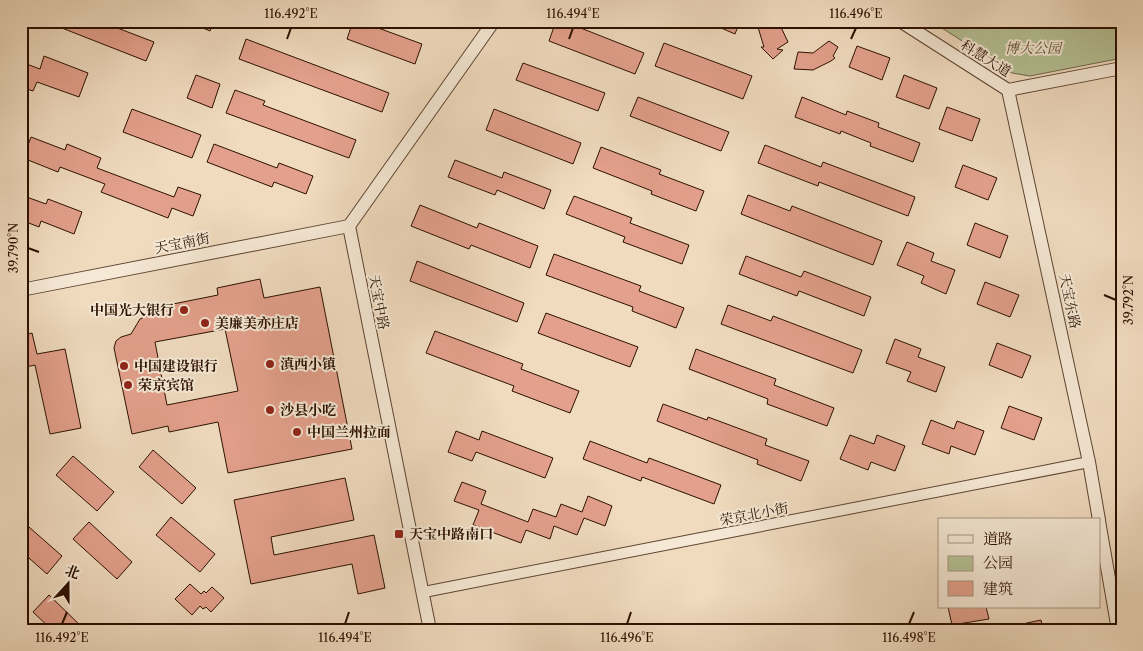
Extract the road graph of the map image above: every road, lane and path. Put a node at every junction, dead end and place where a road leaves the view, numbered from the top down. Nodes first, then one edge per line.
1 (494, 21) edge
2 (900, 21) edge
3 (1122, 68) edge
4 (1008, 90) junction
5 (349, 226) junction
6 (21, 290) edge
7 (1089, 462) junction
8 (1098, 518) edge
9 (1100, 527) edge
10 (424, 592) junction
11 (430, 630) edge
12 (1118, 630) edge

1 - 5 street
2 - 4 street, 科慧大道
3 - 4 street, 科慧大道
4 - 7 street, 天宝东路
5 - 6 street, 天宝南街
5 - 10 street, 天宝中路
7 - 8 street, 天宝东路
7 - 10 street, 荣京北小街
9 - 12 street, 天宝东路
10 - 11 street, 天宝中路

